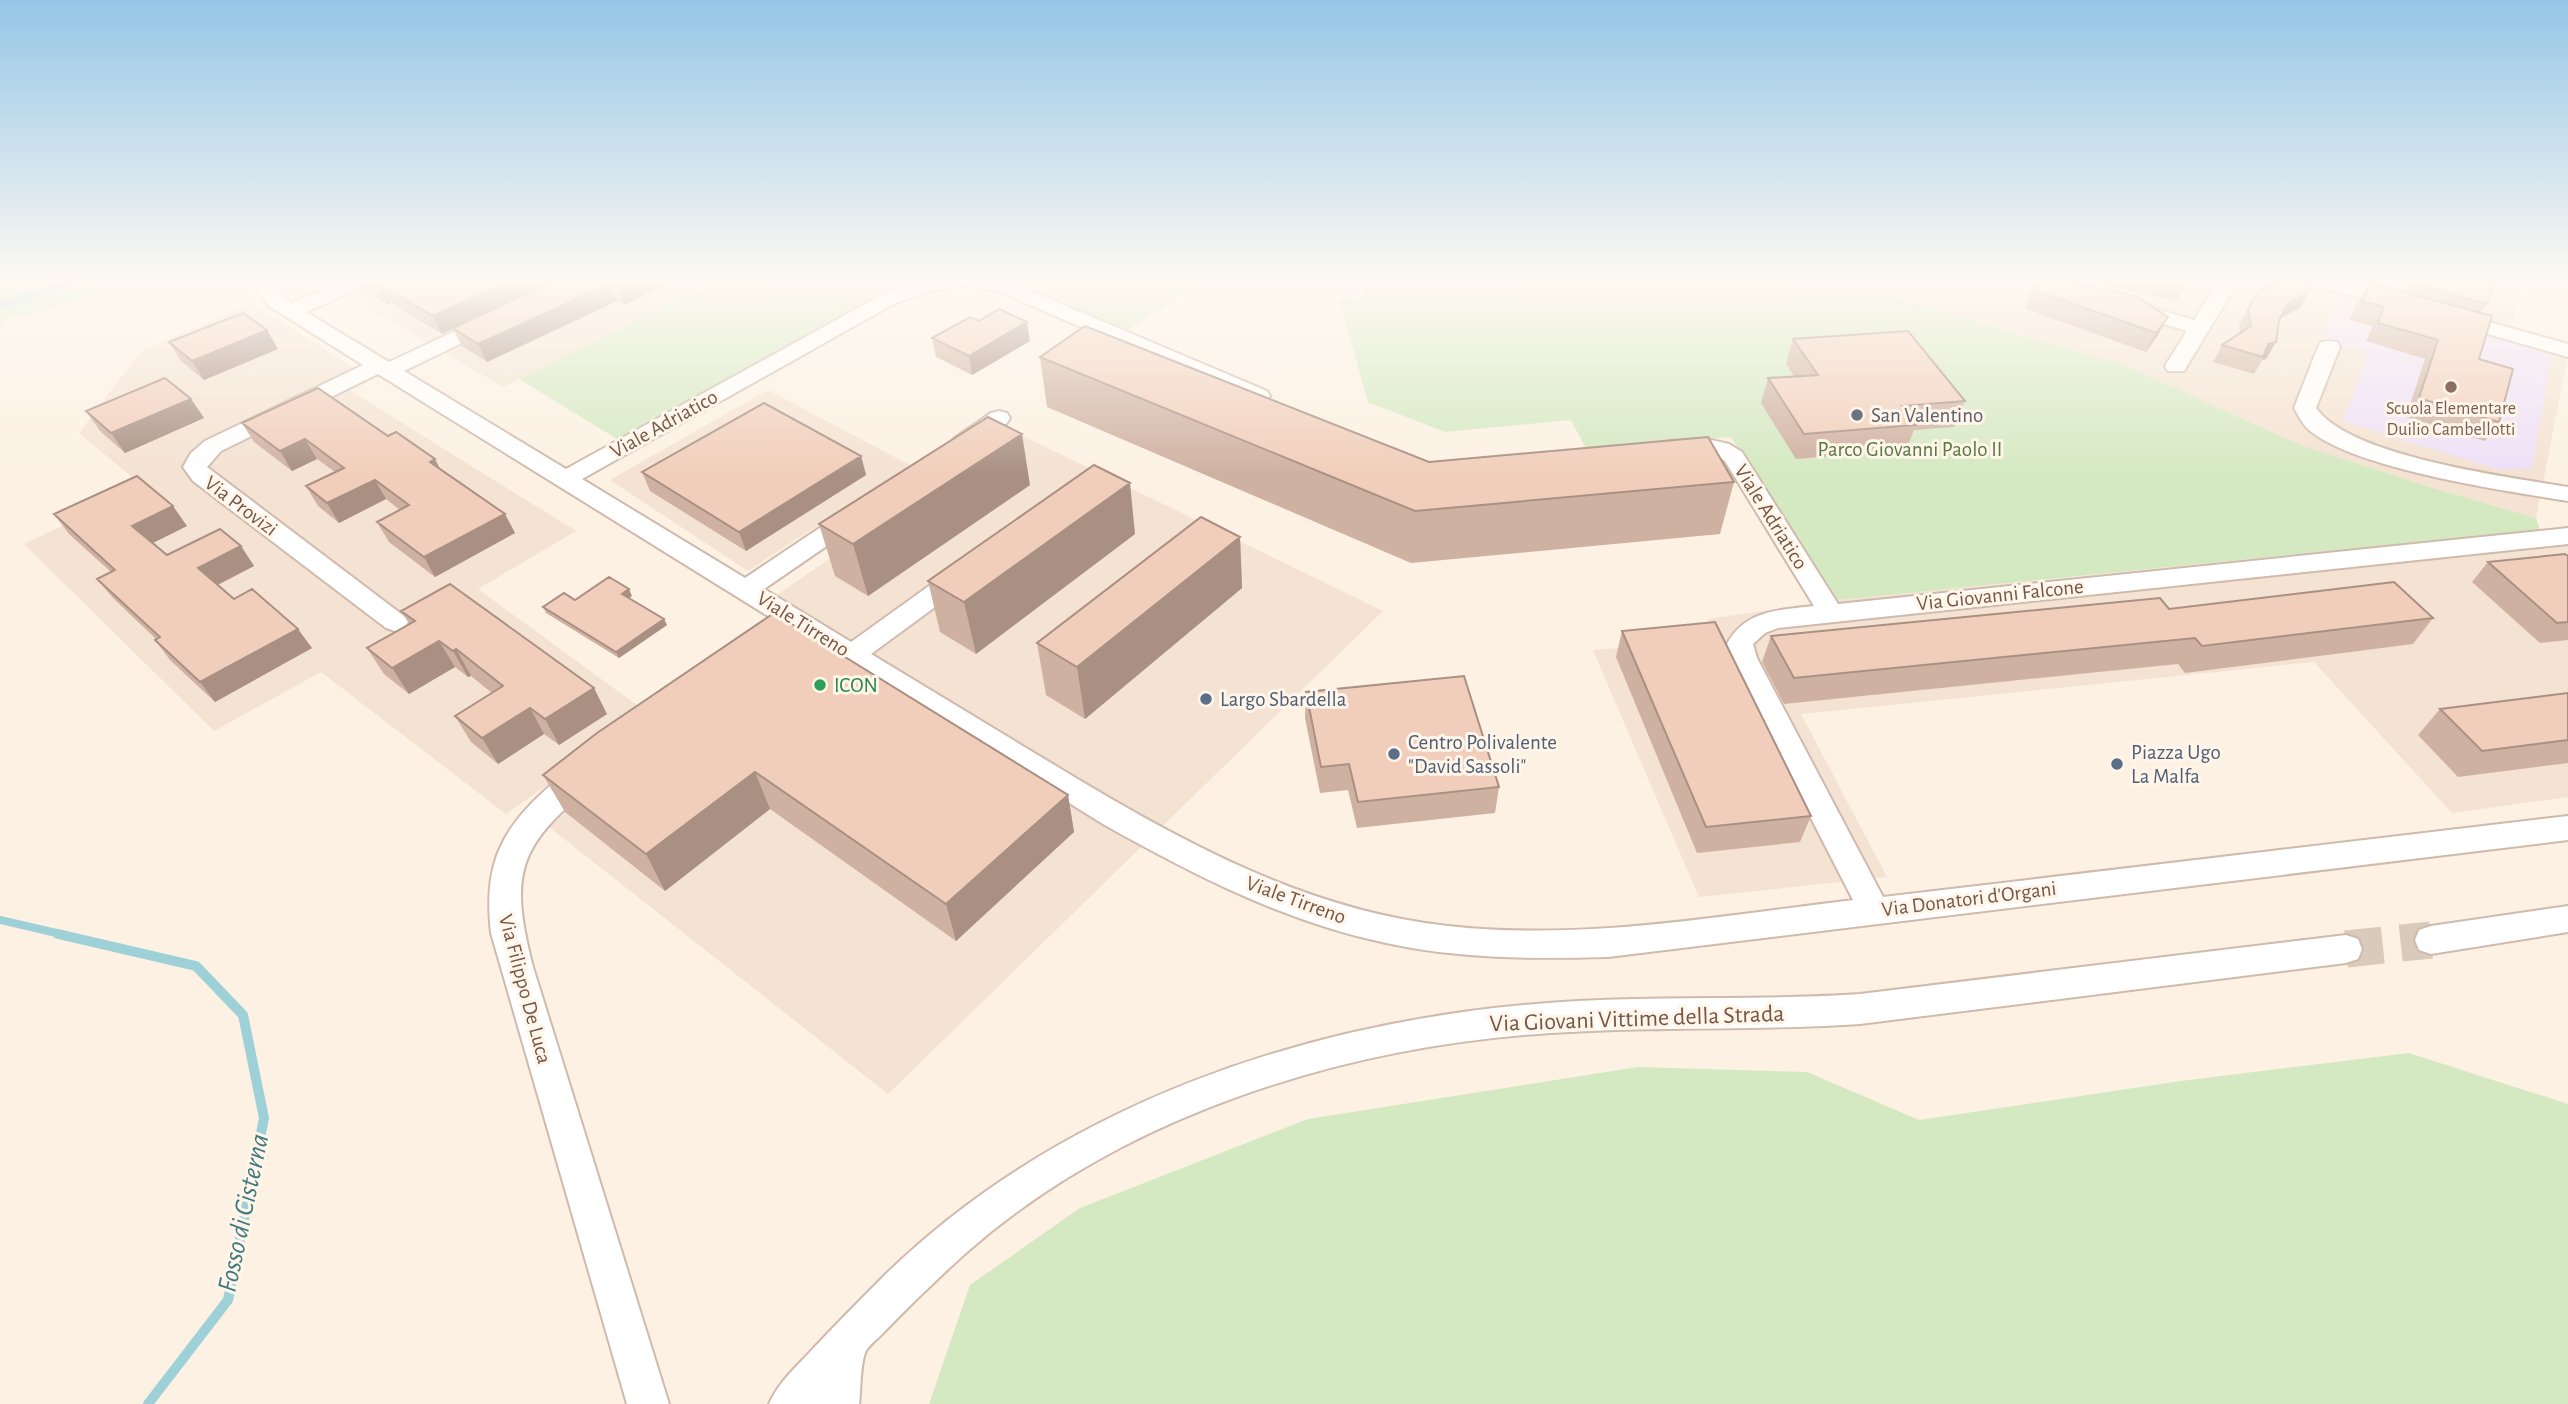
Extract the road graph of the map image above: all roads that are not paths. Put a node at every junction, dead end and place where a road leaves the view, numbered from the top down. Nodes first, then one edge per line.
1 (344, 344) edge
2 (441, 344) edge
3 (808, 344) edge
4 (1137, 344) edge
5 (2190, 344) edge
6 (2542, 344) edge
7 (2329, 347) dead end
8 (2568, 351) edge
9 (2176, 366) dead end
10 (384, 368) junction
11 (1275, 403) edge
12 (999, 418) dead end
13 (1653, 449) edge
14 (941, 457) edge
15 (565, 479) junction
16 (2568, 494) edge
17 (872, 504) edge
18 (2568, 536) edge
19 (986, 557) edge
20 (746, 589) junction
21 (1831, 613) junction
22 (395, 622) dead end
23 (852, 654) junction
24 (608, 758) edge
25 (2568, 828) edge
26 (1874, 910) junction
27 (2568, 919) edge
28 (1370, 926) joint
29 (2431, 940) tunnel mouth
30 (2346, 949) tunnel mouth
31 (847, 1341) junction
32 (650, 1403) edge
33 (790, 1404) edge
34 (838, 1404) edge

1 - 10 street, Viale Tirreno
2 - 10 street
3 - 15 street, Viale Adriatico
4 - 11 street, Viale Adriatico
5 - 9 street
6 - 8 street
7 - 16 street
10 - 15 street, Viale Tirreno
10 - 22 street, Via Provizi
12 - 14 street
13 - 21 street, Viale Adriatico
15 - 20 street, Viale Tirreno
17 - 20 street
18 - 21 street, Via Giovanni Falcone
19 - 23 street
20 - 23 street, Viale Tirreno
21 - 26 street, Via Giovanni Falcone
23 - 28 street, Viale Tirreno
24 - 32 street, Via Filippo De Luca
25 - 26 street, Via Donatori d'Organi
26 - 28 street, Via Donatori d'Organi
27 - 29 street
30 - 31 street, Via Giovani Vittime della Strada
31 - 33 street, Via Giovani Vittime della Strada
31 - 34 street

